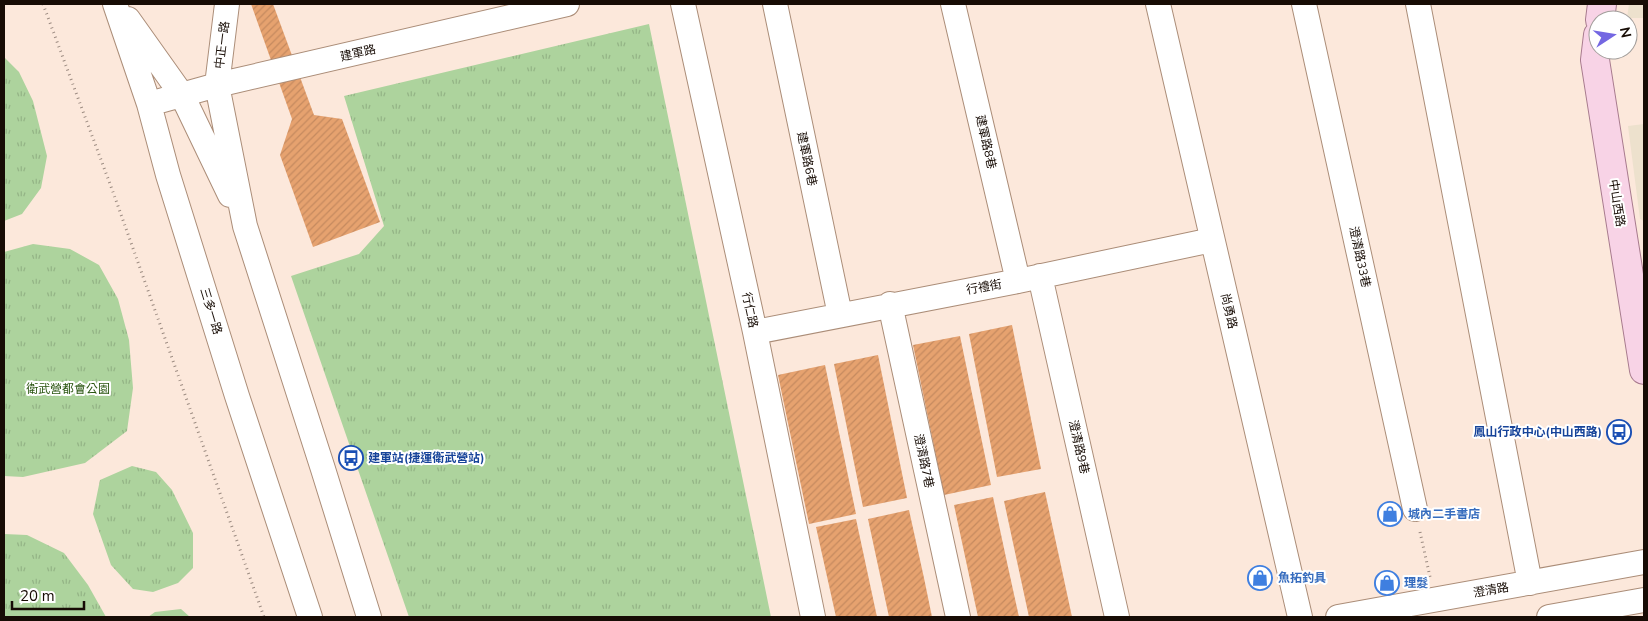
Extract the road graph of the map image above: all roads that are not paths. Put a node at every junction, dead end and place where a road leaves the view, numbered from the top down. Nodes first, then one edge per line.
1 (116, 4) edge
2 (227, 4) edge
3 (567, 4) edge
4 (683, 4) edge
5 (775, 4) edge
6 (953, 4) edge
7 (1158, 4) edge
8 (1304, 4) edge
9 (1418, 4) edge
10 (536, 7) edge
11 (1595, 60) edge
12 (217, 85) junction
13 (182, 95) junction
14 (149, 104) junction
15 (245, 226) junction
16 (1212, 240) junction
17 (1029, 279) junction
18 (1638, 297) edge
19 (890, 304) junction
20 (840, 315) junction
21 (755, 332) junction
22 (1643, 362) edge
23 (1415, 509) road end
24 (1644, 562) edge
25 (1530, 583) junction
26 (1644, 600) edge
27 (310, 617) edge
28 (368, 617) edge
29 (813, 617) edge
30 (958, 617) edge
31 (1117, 617) edge
32 (1300, 617) edge
33 (1338, 617) edge
34 (1549, 617) edge

1 - 13 street
1 - 14 street, 三多一路
2 - 12 street, 中正一路
3 - 10 street, 建軍路
4 - 21 street, 行仁路
5 - 20 street, 建軍路6巷
6 - 17 street, 建軍路8巷
7 - 16 street, 尚勇路
8 - 23 street, 澄清路33巷
9 - 25 street
10 - 12 street, 建軍路
11 - 18 main road, 中山西路
12 - 13 street, 建軍路
12 - 15 street
13 - 14 street, 建軍路
13 - 15 street
14 - 27 street, 三多一路
15 - 28 street
16 - 17 street, 行禮街
16 - 32 street, 尚勇路
17 - 19 street, 行禮街
17 - 31 street, 澄清路9巷
18 - 22 main road, 中山西路
19 - 20 street, 行禮街
19 - 30 street, 澄清路7巷
20 - 21 street, 行禮街
21 - 29 street, 行仁路
24 - 25 street, 澄清路
25 - 33 street, 澄清路
26 - 34 street

